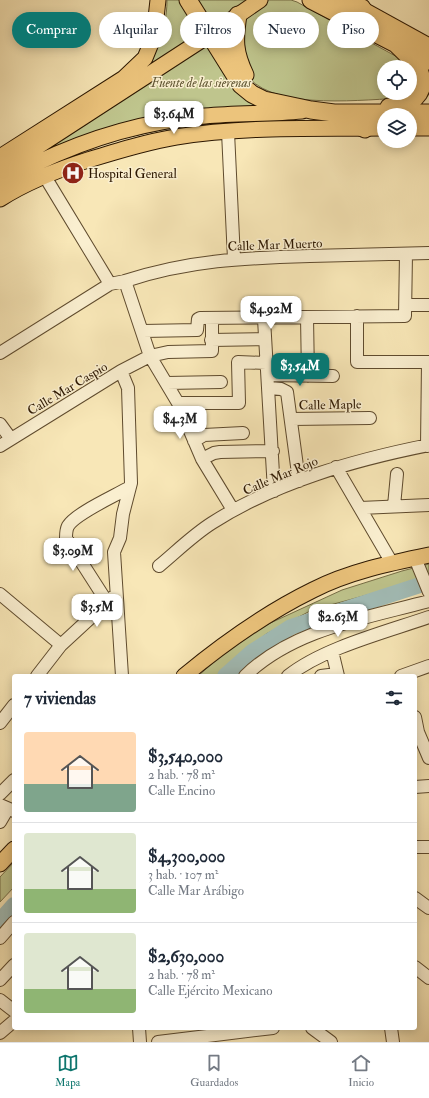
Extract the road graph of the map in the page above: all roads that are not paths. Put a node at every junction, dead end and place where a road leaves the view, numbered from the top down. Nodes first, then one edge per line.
1 (158, 0) edge
2 (188, 0) edge
3 (260, 0) edge
4 (343, 0) edge
5 (318, 4) edge
6 (362, 8) junction
7 (196, 12) edge
8 (242, 12) edge
9 (396, 44) junction
10 (429, 46) edge
11 (189, 48) edge
12 (219, 48) edge
13 (236, 48) edge
14 (429, 61) edge
15 (264, 100) junction
16 (311, 110) junction
17 (334, 113) junction
18 (429, 113) edge
19 (377, 128) edge
20 (417, 128) edge
21 (429, 128) edge
22 (364, 129) junction
23 (228, 132) junction
24 (0, 157) edge
25 (31, 160) junction
26 (0, 171) edge
27 (0, 184) edge
28 (0, 199) edge
29 (429, 253) edge
30 (406, 254) junction
31 (234, 259) junction
32 (125, 281) junction
33 (110, 284) junction
34 (429, 305) edge
35 (406, 311) junction
36 (357, 316) junction
37 (307, 317) junction
38 (212, 318) junction
39 (264, 319) junction
40 (143, 331) junction
41 (265, 339) junction
42 (212, 345) junction
43 (0, 353) edge
44 (145, 359) junction
45 (266, 363) junction
46 (124, 370) junction
47 (268, 375) junction
48 (308, 376) junction
49 (333, 376) dead end
50 (221, 382) dead end
51 (167, 383) junction
52 (269, 388) junction
53 (178, 403) junction
54 (292, 418) junction
55 (370, 418) dead end
56 (0, 424) edge
57 (243, 432) dead end
58 (11, 439) junction
59 (194, 441) junction
60 (0, 446) edge
61 (428, 446) edge
62 (272, 451) junction
63 (202, 459) junction
64 (336, 467) junction
65 (397, 474) dead end
66 (299, 481) junction
67 (130, 487) junction
68 (274, 491) junction
69 (429, 505) edge
70 (394, 506) junction
71 (360, 508) junction
72 (233, 510) junction
73 (422, 556) edge
74 (392, 563) junction
75 (159, 566) dead end
76 (428, 590) edge
77 (117, 593) junction
78 (0, 594) edge
79 (429, 601) edge
80 (108, 602) junction
81 (429, 617) edge
82 (61, 645) junction
83 (332, 651) junction
84 (429, 666) edge
85 (38, 674) edge
86 (122, 674) edge
87 (186, 674) edge
88 (248, 674) edge
89 (294, 674) edge
90 (338, 674) edge
91 (407, 674) edge
92 (12, 708) edge
93 (0, 723) edge
94 (417, 732) edge
95 (429, 758) edge
96 (12, 782) edge
97 (429, 786) edge
98 (417, 787) edge
99 (0, 794) edge
100 (7, 809) edge
101 (0, 822) edge
102 (429, 846) edge
103 (417, 847) edge
104 (12, 851) edge
105 (0, 864) edge
106 (12, 924) edge
107 (0, 938) edge
108 (12, 967) edge
109 (417, 969) edge
110 (429, 978) edge
111 (0, 980) edge
112 (0, 1000) edge
113 (12, 1009) edge
114 (12, 1023) edge
115 (139, 1030) edge
116 (246, 1030) edge
117 (315, 1030) edge
118 (391, 1030) edge
119 (0, 1033) edge
120 (140, 1042) edge
121 (158, 1042) edge
122 (331, 1042) edge
123 (394, 1042) edge

1 - 25 main road
2 - 7 highway
3 - 8 main road
4 - 6 main road
5 - 6 highway
5 - 9 highway
6 - 10 main road
9 - 14 highway
9 - 16 highway
11 - 25 main road
12 - 15 highway
13 - 15 highway
15 - 16 highway
16 - 17 highway
16 - 25 main road
17 - 18 highway
17 - 22 highway
19 - 22 main road
20 - 21 main road
22 - 23 main road
23 - 25 main road
23 - 31 street
24 - 25 main road
25 - 26 main road
25 - 27 main road
25 - 28 main road
25 - 33 street
29 - 30 street, Calle Mar Muerto
30 - 31 street, Calle Mar Muerto
30 - 35 street
31 - 32 street, Calle Mar Muerto
32 - 33 street, Calle Mar Muerto
32 - 40 street
33 - 43 street
34 - 35 street
35 - 36 street
36 - 37 street
36 - 61 street
37 - 39 street
37 - 48 street
38 - 39 street
38 - 40 street
38 - 42 street
39 - 41 street
40 - 44 street
41 - 42 street, Calle Mar Caspio
41 - 45 street
42 - 44 street, Calle Mar Caspio
44 - 46 street, Calle Mar Caspio
44 - 51 street
45 - 47 street
45 - 53 street
46 - 58 street, Calle Mar Caspio
46 - 67 street
47 - 48 street
47 - 52 street
48 - 49 street
50 - 51 street
51 - 53 street
52 - 54 street
52 - 62 street
53 - 59 street
54 - 55 street, Calle Maple
54 - 66 street
56 - 58 street
57 - 59 street
58 - 60 street, Calle Mar Caspio
59 - 63 street
61 - 64 street, Calle Mar Rojo
62 - 63 street
62 - 68 street
63 - 72 street
64 - 66 street, Calle Mar Rojo
64 - 71 street
65 - 70 street
66 - 68 street, Calle Mar Rojo
67 - 77 street
67 - 80 street
68 - 72 street, Calle Mar Rojo
69 - 70 street
70 - 71 street
71 - 74 street
72 - 75 street, Calle Mar Rojo
73 - 74 main road
73 - 76 street
74 - 87 main road
77 - 80 street
77 - 86 street
78 - 82 street
79 - 88 street
80 - 82 street
81 - 83 street
82 - 85 street
83 - 89 street
83 - 90 street
84 - 91 street
92 - 93 street
94 - 95 street
96 - 99 street
97 - 98 street
100 - 101 street
102 - 103 street
104 - 105 main road
106 - 107 street
108 - 111 street
109 - 110 street
112 - 113 street
114 - 119 street
115 - 120 street
116 - 121 street
117 - 122 street
118 - 123 street

